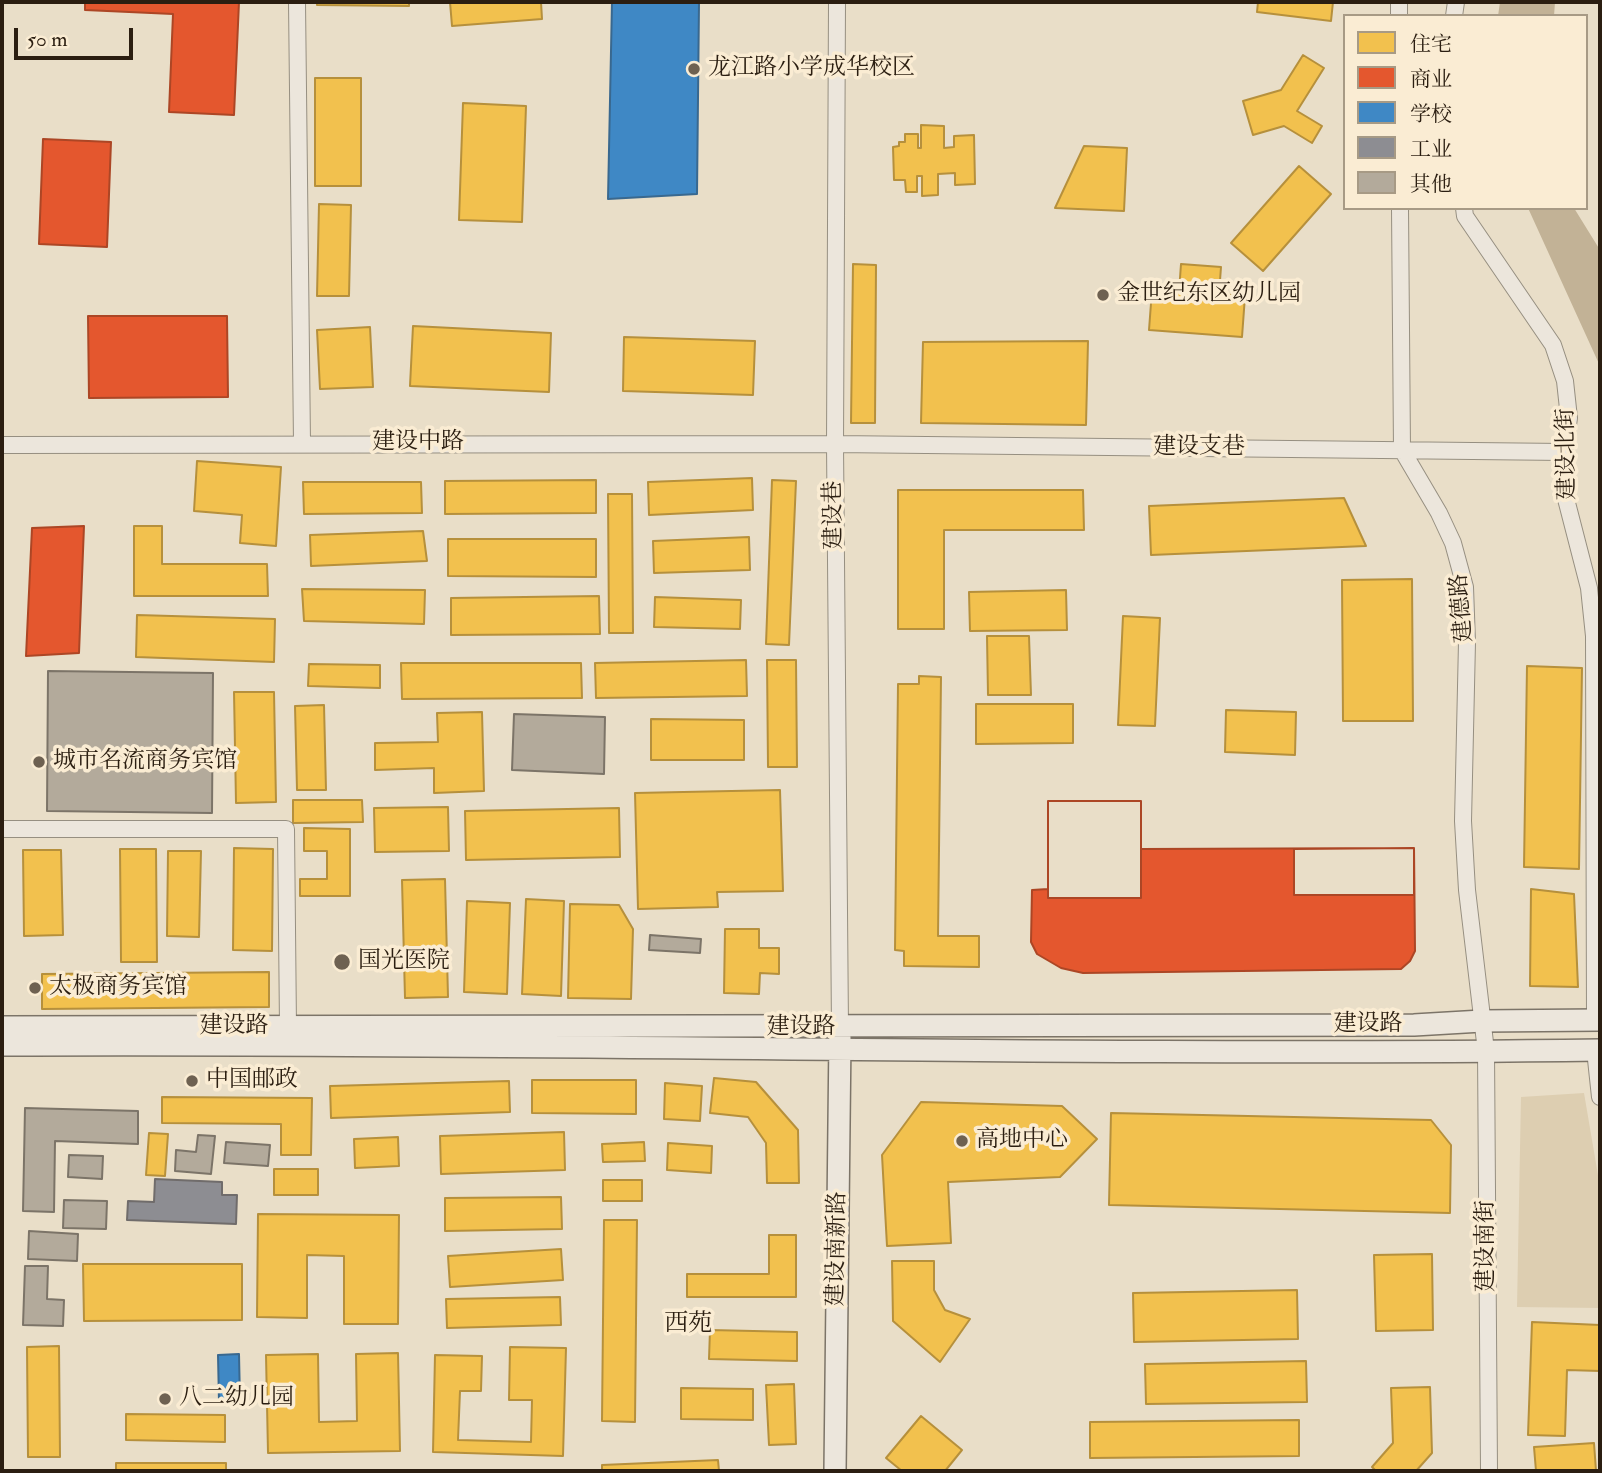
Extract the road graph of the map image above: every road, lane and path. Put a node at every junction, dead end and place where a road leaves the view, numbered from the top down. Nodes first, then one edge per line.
1 (297, 2) edge
2 (837, 2) edge
3 (1400, 210) edge
4 (1464, 210) edge
5 (302, 443) junction
6 (835, 443) junction
7 (2, 445) edge
8 (1402, 450) junction
9 (1564, 452) junction
10 (2, 829) edge
11 (1598, 1020) edge
12 (1482, 1021) junction
13 (2, 1027) edge
14 (288, 1027) junction
15 (840, 1038) junction
16 (2, 1045) edge
17 (1598, 1050) edge
18 (1486, 1051) junction
19 (1600, 1097) edge
20 (835, 1471) edge
21 (1489, 1471) edge

1 - 5 street
2 - 6 street, 建设巷
3 - 8 street, 建德路
4 - 9 street, 建设北街
5 - 6 street, 建设中路
5 - 7 street, 建设中路
6 - 8 street, 建设支巷
6 - 15 street, 建设巷
8 - 9 street, 建设支巷
8 - 12 street, 建德路
9 - 11 street, 建设北街
10 - 14 street
11 - 12 street, 建设路
12 - 15 street, 建设路
12 - 18 street, 建设南街
13 - 14 street, 建设路
14 - 15 street, 建设路
15 - 16 street, 建设路
15 - 18 street, 建设路
15 - 20 street, 建设南新路
17 - 18 street, 建设路
17 - 19 street
18 - 21 street, 建设南街

